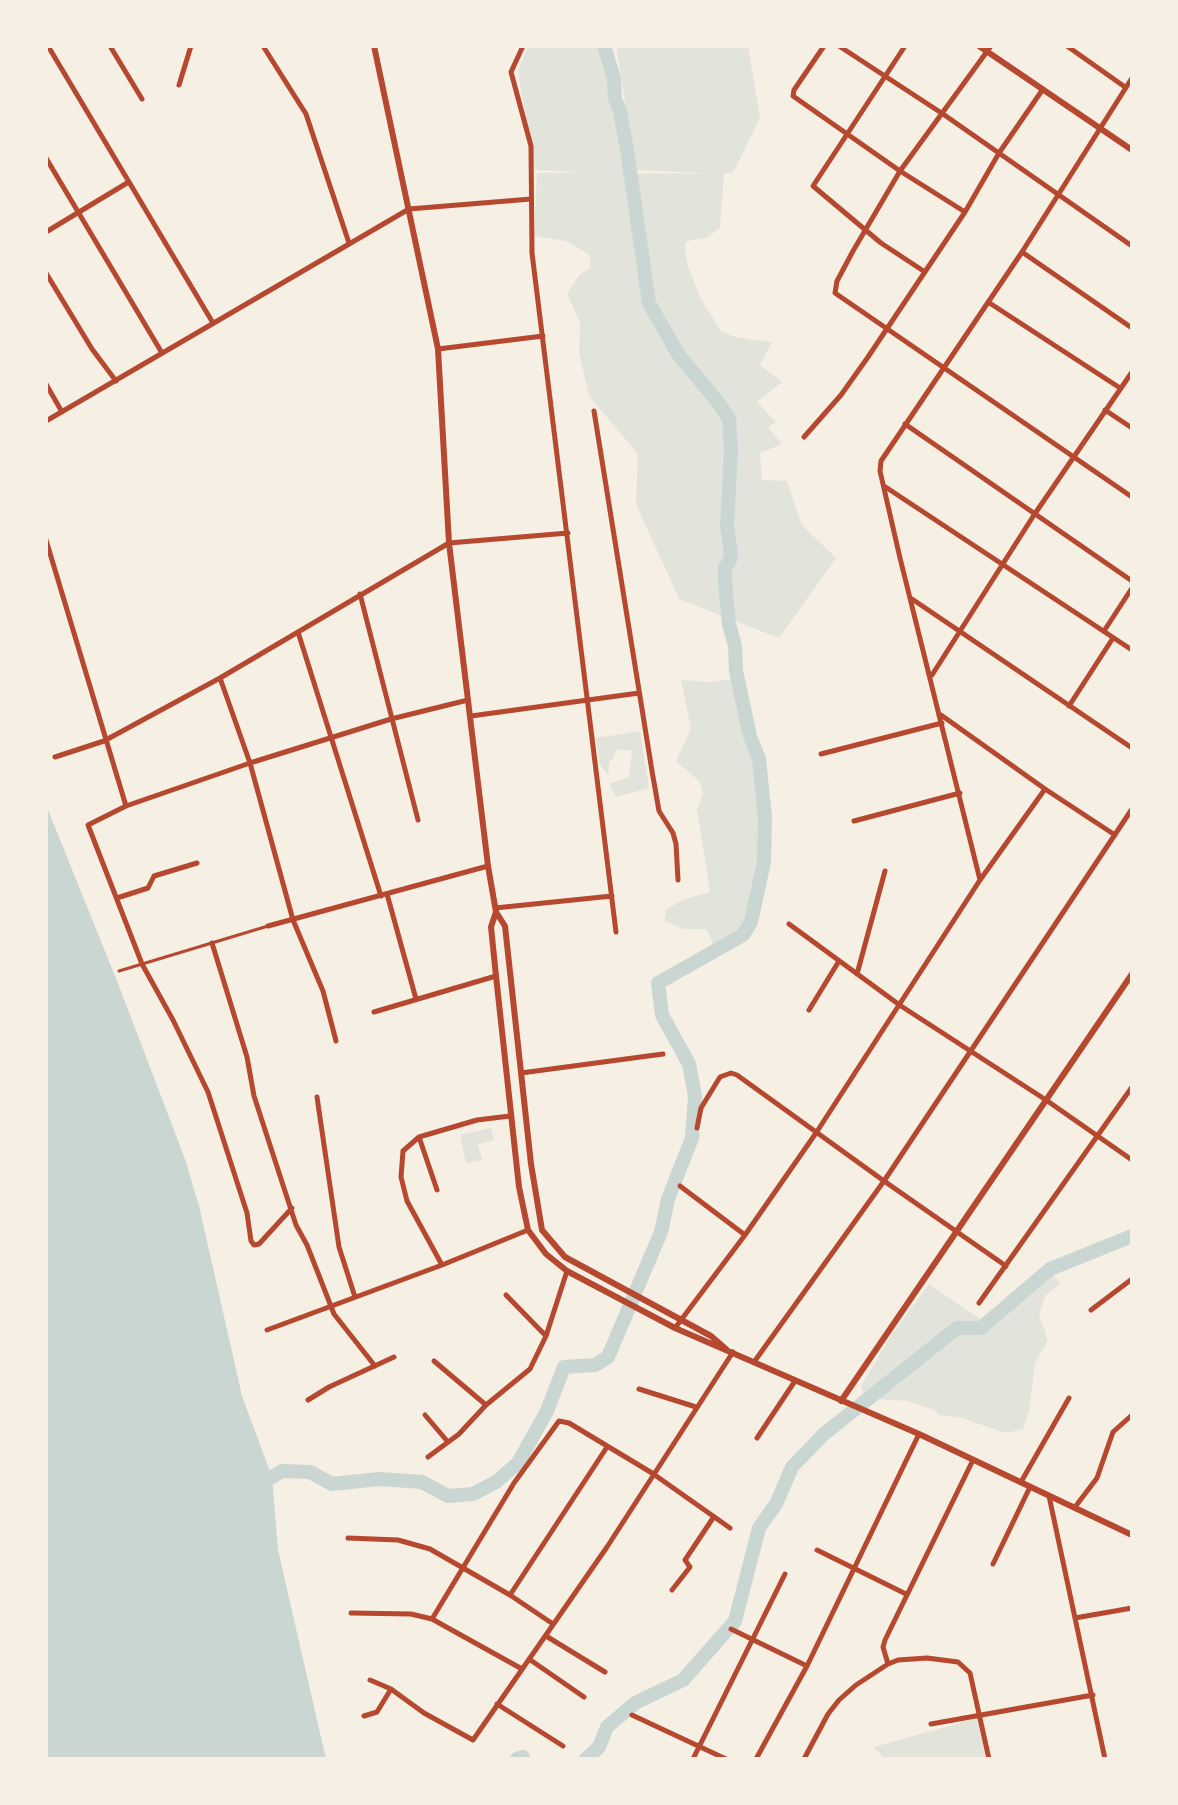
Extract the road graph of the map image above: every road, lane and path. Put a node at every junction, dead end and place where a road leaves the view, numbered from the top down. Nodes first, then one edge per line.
1 (48, 46) edge
2 (110, 46) edge
3 (191, 46) edge
4 (263, 46) edge
5 (374, 46) edge
6 (523, 46) edge
7 (824, 46) edge
8 (839, 46) edge
9 (905, 46) edge
10 (979, 46) edge
11 (1067, 46) edge
12 (989, 49) edge
13 (884, 76) junction
14 (1132, 78) edge
15 (179, 85) dead end
16 (1125, 88) junction
17 (1043, 89) junction
18 (142, 99) dead end
19 (943, 114) junction
20 (1099, 127) junction
21 (847, 132) junction
22 (1132, 150) edge
23 (999, 153) junction
24 (46, 158) edge
25 (900, 171) junction
26 (127, 183) junction
27 (1057, 195) junction
28 (531, 199) junction
29 (409, 209) junction
30 (965, 212) junction
31 (76, 213) junction
32 (865, 230) junction
33 (46, 232) edge
34 (349, 243) junction
35 (1132, 246) edge
36 (1022, 252) junction
37 (925, 272) junction
38 (46, 273) edge
39 (988, 302) junction
40 (213, 323) junction
41 (886, 328) junction
42 (1132, 328) edge
43 (543, 336) junction
44 (438, 349) junction
45 (162, 353) junction
46 (941, 368) junction
47 (1132, 372) edge
48 (116, 381) junction
49 (46, 384) edge
50 (1120, 388) junction
51 (1105, 410) junction
52 (594, 411) dead end
53 (62, 412) junction
54 (46, 421) edge
55 (905, 424) junction
56 (1132, 428) edge
57 (804, 437) dead end
58 (1073, 457) junction
59 (883, 486) junction
60 (1132, 497) edge
61 (1034, 515) junction
62 (568, 533) junction
63 (46, 540) edge
64 (449, 543) junction
65 (1002, 563) junction
66 (1132, 581) edge
67 (1132, 588) edge
68 (360, 594) junction
69 (912, 599) junction
70 (960, 630) junction
71 (1104, 631) junction
72 (298, 632) junction
73 (1113, 638) junction
74 (1132, 650) edge
75 (931, 676) junction
76 (220, 678) junction
77 (639, 693) junction
78 (589, 699) junction
79 (469, 700) junction
80 (1069, 706) junction
81 (940, 714) junction
82 (471, 716) junction
83 (391, 719) junction
84 (942, 723) junction
85 (330, 737) junction
86 (104, 741) junction
87 (1132, 748) edge
88 (821, 754) dead end
89 (55, 757) dead end
90 (250, 763) junction
91 (1045, 789) junction
92 (960, 793) junction
93 (126, 806) junction
94 (1132, 809) edge
95 (418, 820) dead end
96 (854, 821) dead end
97 (1115, 835) junction
98 (197, 863) dead end
99 (488, 866) junction
100 (885, 871) dead end
101 (678, 880) dead end
102 (980, 880) junction
103 (384, 895) junction
104 (612, 896) junction
105 (117, 898) junction
106 (496, 910) junction
107 (293, 920) junction
108 (789, 924) dead end
109 (268, 926) joint
110 (616, 932) dead end
111 (212, 943) junction
112 (839, 961) junction
113 (142, 964) junction
114 (119, 971) dead end
115 (857, 974) junction
116 (1132, 974) edge
117 (496, 976) junction
118 (416, 999) junction
119 (901, 1006) junction
120 (809, 1010) dead end
121 (374, 1012) dead end
122 (336, 1041) dead end
123 (969, 1050) junction
124 (663, 1054) dead end
125 (521, 1073) junction
126 (1132, 1087) edge
127 (317, 1097) dead end
128 (1046, 1100) junction
129 (510, 1116) junction
130 (697, 1128) dead end
131 (816, 1133) junction
132 (1097, 1136) junction
133 (419, 1137) junction
134 (1132, 1160) edge
135 (884, 1181) junction
136 (680, 1186) dead end
137 (437, 1190) dead end
138 (292, 1208) junction
139 (528, 1230) junction
140 (956, 1231) junction
141 (745, 1235) junction
142 (442, 1265) junction
143 (1006, 1266) junction
144 (567, 1271) junction
145 (1132, 1279) edge
146 (506, 1295) dead end
147 (355, 1297) junction
148 (979, 1303) dead end
149 (331, 1306) junction
150 (1091, 1310) dead end
151 (680, 1320) junction
152 (675, 1328) junction
153 (267, 1330) dead end
154 (546, 1336) junction
155 (729, 1351) junction
156 (394, 1357) dead end
157 (434, 1361) dead end
158 (754, 1362) junction
159 (375, 1366) junction
160 (795, 1381) junction
161 (639, 1389) dead end
162 (1069, 1398) dead end
163 (308, 1400) dead end
164 (845, 1402) junction
165 (486, 1405) junction
166 (696, 1407) junction
167 (425, 1415) dead end
168 (1132, 1415) edge
169 (919, 1434) junction
170 (757, 1438) dead end
171 (448, 1442) junction
172 (607, 1447) junction
173 (428, 1457) dead end
174 (973, 1460) junction
175 (652, 1473) junction
176 (1021, 1482) junction
177 (1030, 1487) junction
178 (1049, 1495) junction
179 (1075, 1507) junction
180 (713, 1518) junction
181 (730, 1528) dead end
182 (1132, 1535) edge
183 (348, 1538) dead end
184 (817, 1550) dead end
185 (993, 1564) dead end
186 (461, 1567) junction
187 (852, 1568) junction
188 (785, 1574) dead end
189 (672, 1590) dead end
190 (906, 1594) junction
191 (510, 1595) junction
192 (1132, 1608) edge
193 (351, 1613) dead end
194 (1075, 1618) junction
195 (432, 1619) junction
196 (553, 1624) junction
197 (731, 1629) dead end
198 (546, 1636) junction
199 (751, 1638) junction
200 (529, 1659) junction
201 (888, 1664) junction
202 (807, 1666) junction
203 (522, 1669) junction
204 (605, 1672) dead end
205 (370, 1680) dead end
206 (391, 1689) junction
207 (1093, 1695) junction
208 (584, 1697) dead end
209 (497, 1704) junction
210 (632, 1715) dead end
211 (364, 1716) dead end
212 (980, 1716) junction
213 (931, 1724) dead end
214 (563, 1746) dead end
215 (699, 1746) junction
216 (806, 1758) edge
217 (693, 1759) edge
218 (726, 1759) edge
219 (756, 1759) edge
220 (989, 1759) edge
221 (1105, 1759) edge

1 - 26 street
2 - 18 street
3 - 15 street
4 - 34 street
5 - 29 street
6 - 28 street
7 - 21 street
8 - 13 street
9 - 13 street
10 - 12 street
11 - 16 street
12 - 17 street
12 - 19 street
13 - 19 street
13 - 21 street
14 - 16 street
16 - 20 street
17 - 20 street
17 - 23 street
19 - 23 street
19 - 25 street
20 - 22 street
20 - 27 street
21 - 25 street
21 - 32 street
23 - 27 street
23 - 30 street
24 - 31 street
25 - 30 street
25 - 32 street
26 - 31 street
26 - 40 street
27 - 35 street
27 - 36 street
28 - 29 street
28 - 43 street
29 - 34 street
29 - 44 street
30 - 37 street
31 - 33 street
31 - 45 street
32 - 37 street
32 - 41 street
34 - 40 street
36 - 39 street
36 - 42 street
37 - 41 street
38 - 48 street
39 - 46 street
39 - 50 street
40 - 45 street
41 - 46 street
41 - 57 street
43 - 44 street
43 - 62 street
44 - 64 street
45 - 48 street
46 - 55 street
46 - 58 street
47 - 50 street
48 - 53 street
49 - 53 street
50 - 51 street
51 - 56 street
51 - 58 street
52 - 77 street
53 - 54 street
55 - 59 street
55 - 61 street
58 - 60 street
58 - 61 street
59 - 65 street
59 - 69 street
61 - 65 street
61 - 66 street
62 - 64 street
62 - 78 street
63 - 86 street
64 - 68 street
64 - 79 street
65 - 70 street
65 - 71 street
67 - 71 street
68 - 72 street
68 - 83 street
69 - 70 street
69 - 75 street
70 - 75 street
70 - 80 street
71 - 73 street
72 - 76 street
72 - 85 street
73 - 74 street
73 - 80 street
75 - 81 street
76 - 86 street
76 - 90 street
77 - 78 street
77 - 101 street
78 - 82 street
78 - 104 street
79 - 82 street
79 - 83 street
80 - 87 street
81 - 84 street
81 - 91 street
82 - 99 street
83 - 85 street
83 - 95 street
84 - 88 street
84 - 92 street
85 - 90 street
85 - 103 street
86 - 89 street
86 - 93 street
90 - 93 street
90 - 107 street
91 - 97 street
91 - 102 street
92 - 96 street
92 - 102 street
93 - 105 street
94 - 97 street
97 - 123 street
98 - 105 street
99 - 103 street
99 - 106 street
100 - 115 street
102 - 119 street
103 - 107 street
103 - 118 street
104 - 106 street
104 - 110 street
105 - 113 street
106 - 117 street
106 - 125 street
107 - 109 street
107 - 122 street
108 - 112 street
109 - 111 street
111 - 113 street
111 - 138 street
112 - 115 street
112 - 120 street
113 - 114 street
113 - 138 street
115 - 119 street
116 - 128 street
117 - 118 street
117 - 129 street
118 - 121 street
119 - 123 street
119 - 131 street
123 - 128 street
123 - 135 street
124 - 125 street
125 - 151 street
126 - 132 street
127 - 147 street
128 - 132 street
128 - 140 street
129 - 133 street
129 - 139 street
130 - 131 street
131 - 135 street
131 - 141 street
132 - 134 street
132 - 143 street
133 - 137 street
133 - 142 street
135 - 140 street
135 - 158 street
136 - 141 street
138 - 149 street
139 - 142 street
139 - 144 street
140 - 143 street
140 - 164 street
141 - 151 street
142 - 147 street
143 - 148 street
144 - 152 street
144 - 154 street
145 - 150 street
146 - 154 street
147 - 149 street
149 - 153 street
149 - 159 street
151 - 152 street
151 - 155 street
152 - 155 street
154 - 165 street
155 - 158 street
155 - 166 street
156 - 159 street
157 - 165 street
158 - 160 street
159 - 163 street
160 - 164 street
160 - 170 street
161 - 166 street
162 - 176 street
164 - 169 street
165 - 171 street
166 - 175 street
167 - 171 street
168 - 179 street
169 - 174 street
169 - 187 street
171 - 173 street
172 - 175 street
172 - 186 street
172 - 191 street
174 - 176 street
174 - 190 street
175 - 180 street
175 - 196 street
176 - 177 street
177 - 178 street
177 - 185 street
178 - 179 street
178 - 194 street
179 - 182 street
180 - 181 street
180 - 189 street
183 - 186 street
184 - 187 street
186 - 191 street
186 - 195 street
187 - 190 street
187 - 202 street
188 - 199 street
190 - 201 street
191 - 196 street
192 - 194 street
193 - 195 street
194 - 207 street
195 - 203 street
196 - 198 street
197 - 199 street
198 - 200 street
198 - 204 street
199 - 202 street
199 - 215 street
200 - 203 street
200 - 208 street
201 - 212 street
201 - 216 street
202 - 219 street
203 - 209 street
205 - 206 street
206 - 209 street
206 - 211 street
207 - 212 street
207 - 221 street
209 - 214 street
210 - 215 street
212 - 213 street
212 - 220 street
215 - 217 street
215 - 218 street

